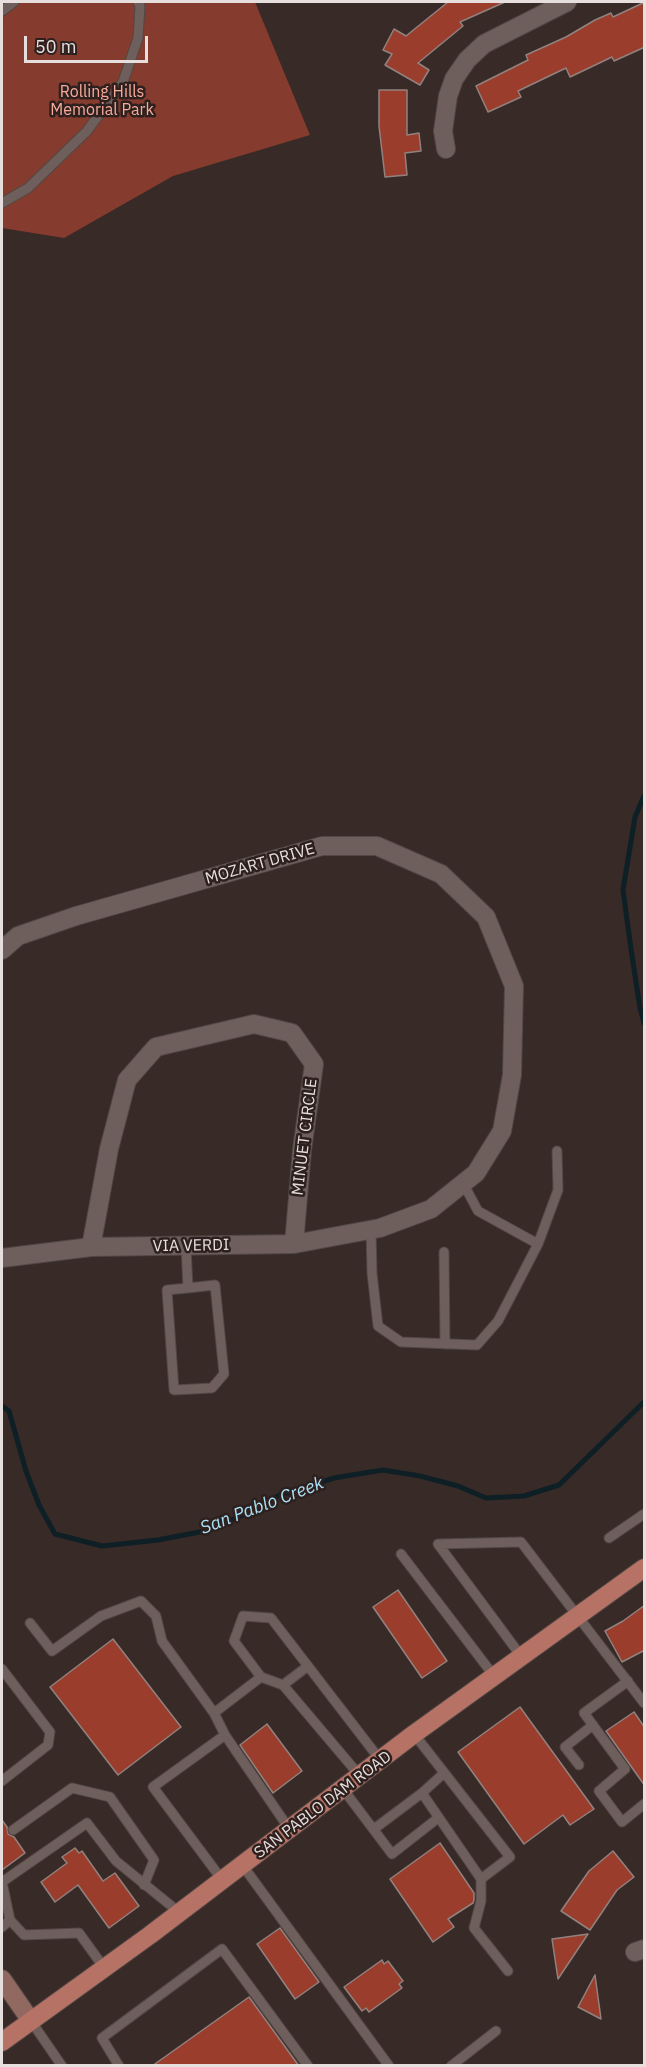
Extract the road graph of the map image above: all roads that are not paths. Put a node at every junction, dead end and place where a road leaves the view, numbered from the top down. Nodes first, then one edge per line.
1 (14, 2) edge
2 (138, 2) edge
3 (567, 2) edge
4 (2, 11) edge
5 (446, 149) dead end
6 (2, 204) edge
7 (2, 950) edge
8 (557, 1151) dead end
9 (463, 1183) junction
10 (376, 1229) junction
11 (294, 1244) junction
12 (538, 1244) junction
13 (186, 1246) junction
14 (91, 1247) junction
15 (444, 1252) dead end
16 (2, 1257) edge
17 (188, 1288) junction
18 (445, 1344) junction
19 (645, 1514) edge
20 (609, 1538) dead end
21 (401, 1554) dead end
22 (645, 1568) edge
23 (577, 1616) junction
24 (30, 1623) dead end
25 (521, 1656) junction
26 (308, 1666) junction
27 (2, 1669) edge
28 (261, 1677) junction
29 (494, 1677) junction
30 (628, 1681) junction
31 (283, 1685) junction
32 (645, 1703) edge
33 (214, 1713) junction
34 (592, 1725) junction
35 (414, 1734) junction
36 (225, 1735) junction
37 (381, 1761) junction
38 (579, 1765) dead end
39 (444, 1773) junction
40 (360, 1776) junction
41 (2, 1781) edge
42 (343, 1790) junction
43 (422, 1793) junction
44 (645, 1804) edge
45 (438, 1818) junction
46 (374, 1829) junction
47 (13, 1830) dead end
48 (290, 1830) junction
49 (243, 1866) junction
50 (481, 1879) junction
51 (223, 1881) junction
52 (144, 1885) junction
53 (180, 1913) junction
54 (10, 1920) junction
55 (2, 1927) edge
56 (105, 1969) junction
57 (508, 1971) dead end
58 (2, 1979) edge
59 (31, 2021) junction
60 (496, 2031) dead end
61 (2, 2042) edge
62 (62, 2066) edge
63 (119, 2066) edge
64 (308, 2066) edge
65 (389, 2066) edge
66 (451, 2066) edge

1 - 4 lane
2 - 6 lane
3 - 5 street
7 - 9 street, MOZART DRIVE
8 - 12 lane
9 - 10 street, MOZART DRIVE
9 - 12 lane
10 - 11 street, VIA VERDI
10 - 18 lane
11 - 13 street, VIA VERDI
11 - 14 street, MINUET CIRCLE
12 - 18 lane
13 - 14 street, VIA VERDI
13 - 17 lane
14 - 16 street, VIA VERDI
15 - 18 lane
17 - 17 lane
19 - 20 lane
21 - 29 lane
22 - 23 main road, SAN PABLO DAM ROAD
23 - 25 main road, SAN PABLO DAM ROAD
23 - 25 lane
23 - 30 lane
24 - 33 lane
25 - 29 main road, SAN PABLO DAM ROAD
26 - 28 lane
26 - 31 lane
26 - 37 lane
27 - 41 lane
28 - 31 lane
28 - 33 lane
29 - 35 main road, SAN PABLO DAM ROAD
30 - 32 lane
30 - 34 lane
31 - 40 lane
33 - 36 lane
34 - 38 lane
34 - 44 lane
35 - 37 main road, SAN PABLO DAM ROAD
35 - 39 lane
36 - 48 lane
36 - 51 lane
37 - 40 main road, SAN PABLO DAM ROAD
39 - 43 lane
39 - 50 lane
40 - 42 main road, SAN PABLO DAM ROAD
42 - 46 lane
42 - 48 main road, SAN PABLO DAM ROAD
43 - 45 lane
43 - 46 lane
45 - 46 lane
45 - 50 lane
47 - 52 lane
48 - 49 main road, SAN PABLO DAM ROAD
49 - 51 main road, SAN PABLO DAM ROAD
49 - 65 lane
50 - 57 lane
51 - 53 main road, SAN PABLO DAM ROAD
52 - 53 lane
52 - 54 lane
53 - 56 main road, SAN PABLO DAM ROAD
54 - 55 lane
54 - 56 lane
56 - 59 main road, SAN PABLO DAM ROAD
58 - 59 main road
59 - 61 main road, SAN PABLO DAM ROAD
59 - 62 lane
60 - 66 lane
63 - 64 lane

